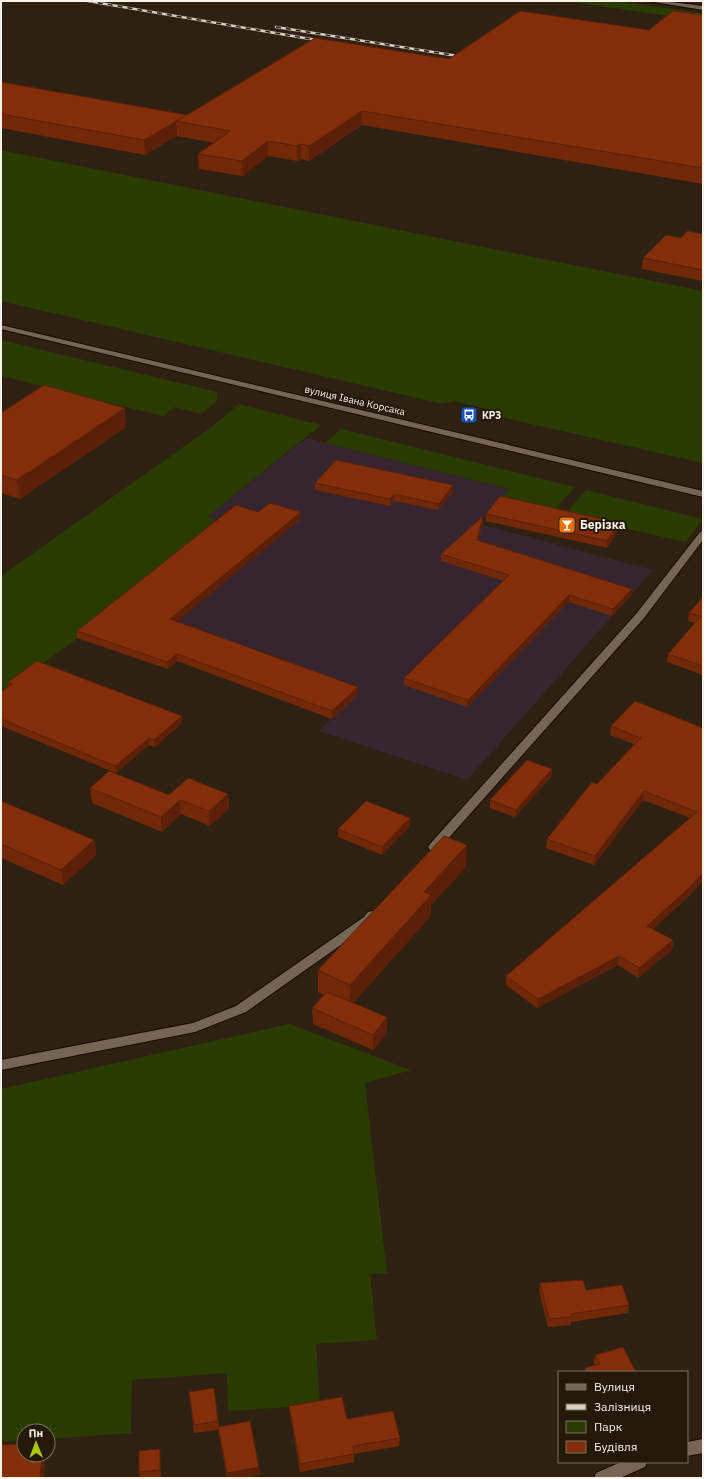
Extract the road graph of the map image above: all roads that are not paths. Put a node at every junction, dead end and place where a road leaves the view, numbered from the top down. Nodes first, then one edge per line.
1 (651, 1) edge
2 (703, 8) edge
3 (1, 327) edge
4 (703, 494) edge
5 (703, 534) edge
6 (425, 857) edge
7 (378, 908) edge
8 (1, 1065) edge
9 (703, 1446) edge
10 (688, 1449) edge
11 (637, 1463) edge
12 (602, 1478) edge

1 - 2 street
3 - 4 street, вулиця Івана Корсака
5 - 6 street
7 - 8 street
9 - 10 street
11 - 12 street

